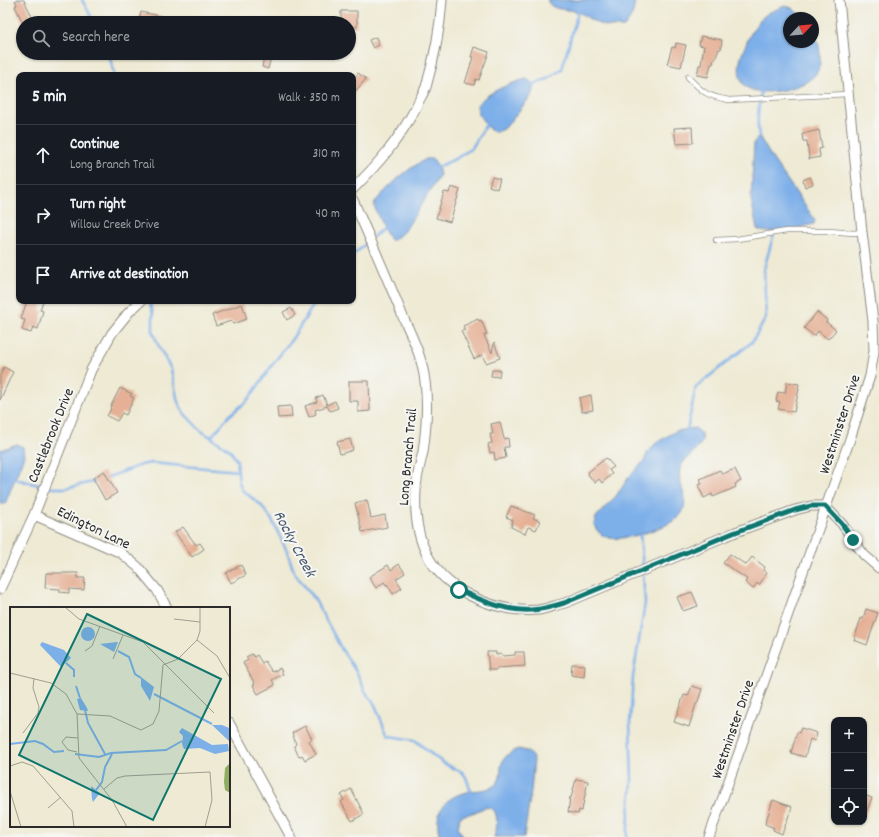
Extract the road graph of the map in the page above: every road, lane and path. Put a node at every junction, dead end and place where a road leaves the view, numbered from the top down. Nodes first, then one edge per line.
1 (442, 0) edge
2 (839, 0) edge
3 (688, 77) dead end
4 (848, 94) junction
5 (356, 186) edge
6 (356, 207) edge
7 (862, 232) junction
8 (716, 240) dead end
9 (138, 304) edge
10 (825, 506) junction
11 (34, 515) junction
12 (879, 568) edge
13 (0, 589) edge
14 (166, 607) edge
15 (230, 725) edge
16 (291, 837) edge
17 (709, 837) edge

1 - 5 street
2 - 4 street, Westminster Drive
3 - 4 lane
4 - 7 street, Westminster Drive
6 - 10 street, Long Branch Trail
7 - 8 lane
7 - 10 street, Westminster Drive
9 - 11 street, Castlebrook Drive
10 - 12 street
10 - 17 street, Westminster Drive
11 - 13 street, Castlebrook Drive
11 - 14 street, Edington Lane
15 - 16 street

